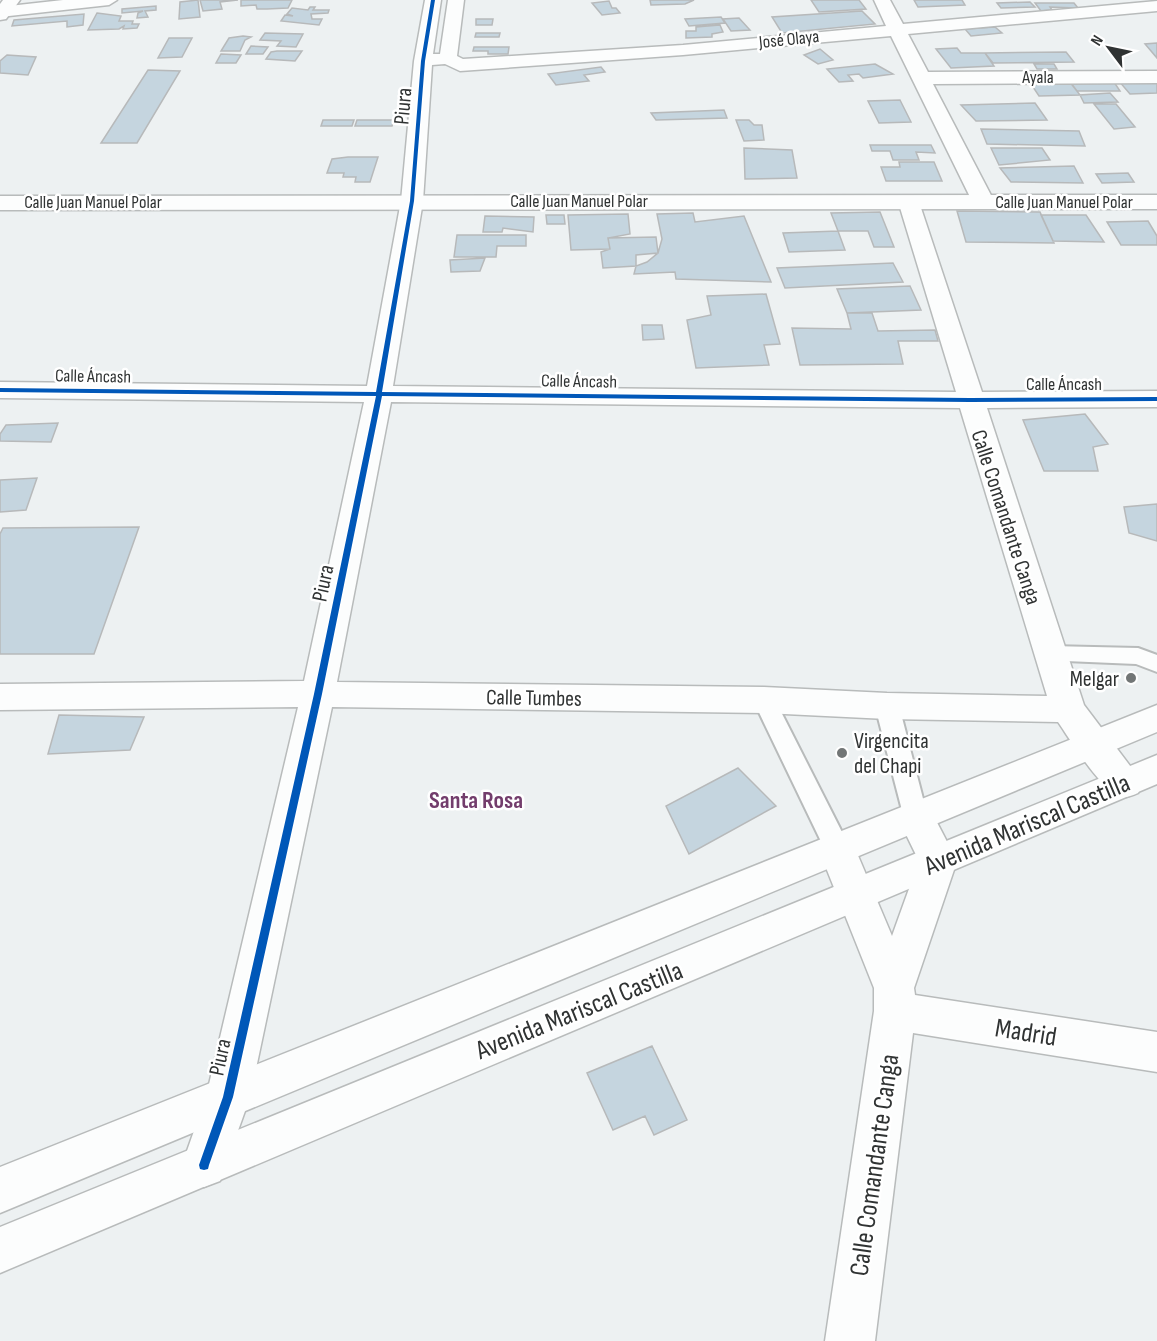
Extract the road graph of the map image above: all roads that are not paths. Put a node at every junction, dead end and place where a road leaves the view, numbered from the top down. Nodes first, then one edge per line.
1 (108, 0) edge
2 (433, 0) edge
3 (456, 0) edge
4 (882, 0) edge
5 (1157, 6) edge
6 (4, 10) edge
7 (896, 29) junction
8 (448, 58) junction
9 (423, 61) junction
10 (1157, 76) edge
11 (920, 78) junction
12 (412, 201) junction
13 (909, 201) junction
14 (983, 201) junction
15 (0, 202) edge
16 (1157, 202) edge
17 (0, 390) edge
18 (379, 394) junction
19 (1157, 399) edge
20 (970, 400) junction
21 (1050, 654) junction
22 (1157, 664) edge
23 (318, 694) junction
24 (0, 697) edge
25 (764, 700) junction
26 (887, 706) junction
27 (1068, 709) junction
28 (1157, 718) edge
29 (1092, 745) junction
30 (1141, 776) edge
31 (916, 818) junction
32 (838, 850) junction
33 (938, 861) junction
34 (858, 894) junction
35 (894, 1000) junction
36 (1157, 1052) edge
37 (228, 1097) junction
38 (204, 1165) junction
39 (0, 1190) edge
40 (0, 1250) edge
41 (850, 1341) edge

1 - 6 street
2 - 9 street, Piura
3 - 8 street
4 - 7 street
5 - 7 street, José Olaya
7 - 8 street, José Olaya
7 - 11 street
8 - 9 street, José Olaya
9 - 12 street, Piura
10 - 11 street, Ayala
11 - 14 street
12 - 13 street, Calle Juan Manuel Polar
12 - 15 street, Calle Juan Manuel Polar
12 - 18 street, Piura
13 - 14 street, Calle Juan Manuel Polar
13 - 20 street, Calle Comandante Canga
14 - 16 street, Calle Juan Manuel Polar
17 - 18 street, Calle Áncash
18 - 20 street, Calle Áncash
18 - 23 street, Piura
19 - 20 street, Calle Áncash
20 - 21 street, Calle Comandante Canga
21 - 22 lane
21 - 27 street, Calle Comandante Canga
23 - 24 street, Calle Tumbes
23 - 25 street, Calle Tumbes
23 - 37 street, Piura
25 - 26 street, Calle Tumbes
25 - 32 lane
26 - 27 street, Calle Tumbes
26 - 31 lane
27 - 29 street, Calle Comandante Canga
28 - 29 street, Avenida Mariscal Castilla
29 - 30 street, Calle Comandante Canga
29 - 31 street, Avenida Mariscal Castilla
30 - 33 street, Avenida Mariscal Castilla
31 - 32 street, Avenida Mariscal Castilla
31 - 33 street
32 - 34 street, Calle Comandante Canga
32 - 37 street, Avenida Mariscal Castilla
33 - 34 street, Avenida Mariscal Castilla
33 - 35 street, Calle Comandante Canga
34 - 35 street, Calle Comandante Canga
34 - 38 street, Avenida Mariscal Castilla
35 - 36 street, Madrid
35 - 41 street, Calle Comandante Canga
37 - 38 street, Piura
37 - 39 street, Avenida Mariscal Castilla
38 - 40 street, Avenida Mariscal Castilla

